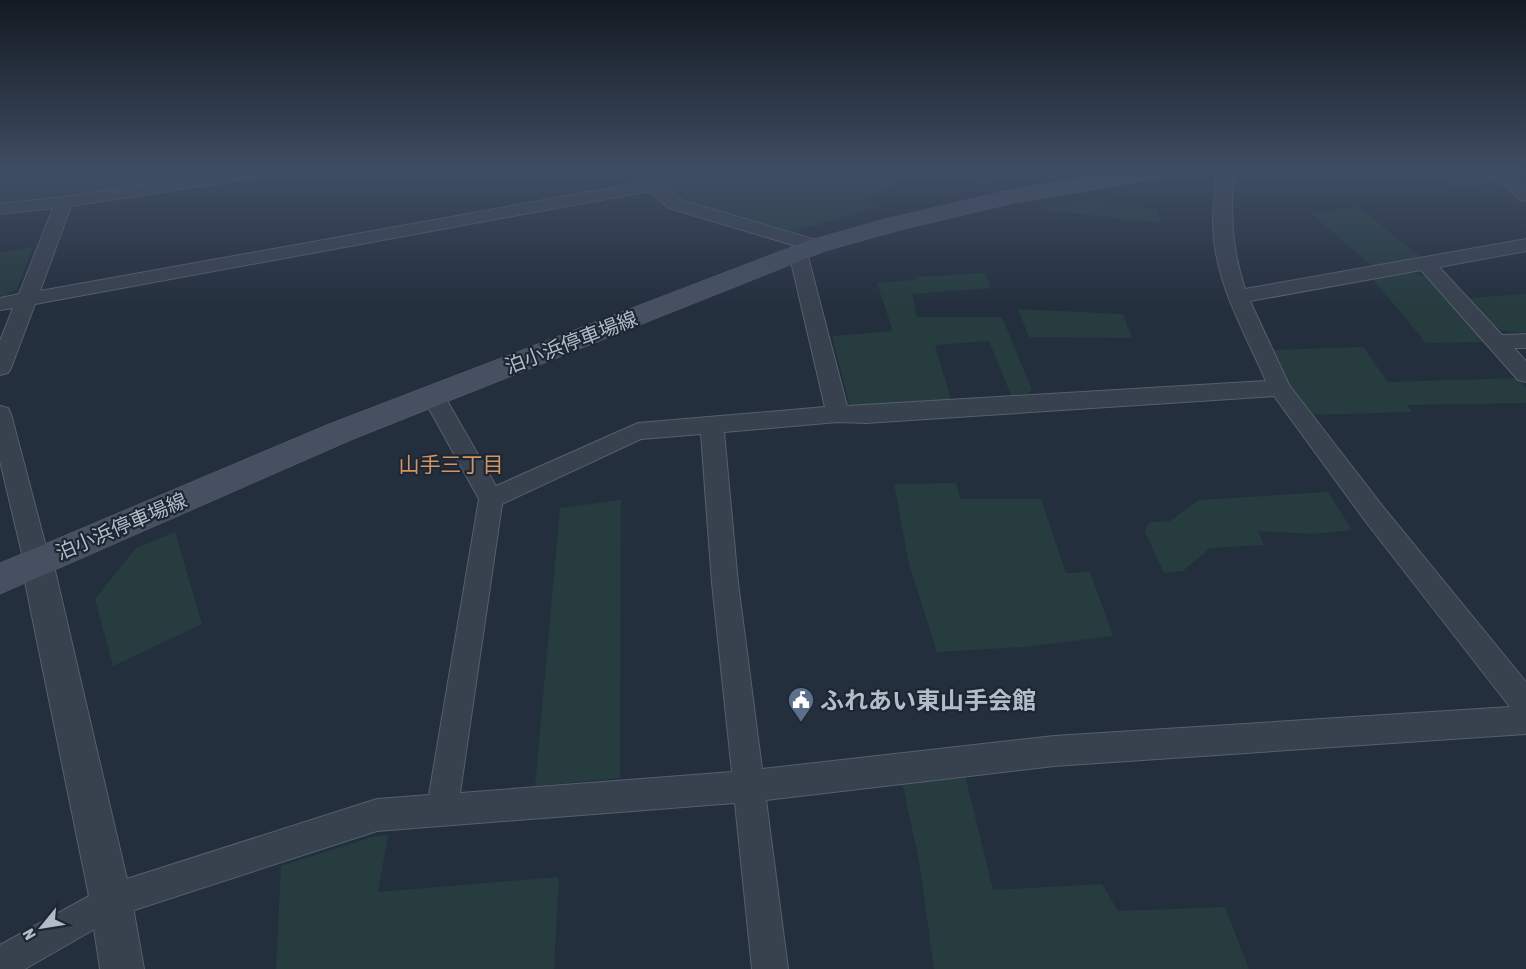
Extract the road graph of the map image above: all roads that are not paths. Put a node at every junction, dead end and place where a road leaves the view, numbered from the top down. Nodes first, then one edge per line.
1 (58, 216) edge
2 (485, 216) edge
3 (711, 216) edge
4 (926, 216) edge
5 (1222, 216) edge
6 (1526, 245) edge
7 (807, 249) junction
8 (1425, 263) junction
9 (1238, 297) junction
10 (25, 300) junction
11 (0, 304) edge
12 (1526, 341) edge
13 (1496, 342) junction
14 (0, 368) edge
15 (1526, 375) edge
16 (1280, 388) junction
17 (433, 396) junction
18 (0, 414) edge
19 (838, 414) junction
20 (712, 424) junction
21 (491, 499) junction
22 (37, 562) junction
23 (0, 579) edge
24 (1526, 704) edge
25 (1526, 720) edge
26 (749, 786) junction
27 (442, 811) junction
28 (111, 901) junction
29 (0, 964) edge
30 (122, 969) edge
31 (770, 969) edge

1 - 10 street
2 - 10 street
3 - 7 street
4 - 7 main road, 泊小浜停車場線
5 - 9 street
6 - 8 street
7 - 17 main road, 泊小浜停車場線
7 - 19 street
8 - 9 street
8 - 13 street
9 - 16 street
10 - 11 street
10 - 14 street
12 - 13 street
13 - 15 street
16 - 19 street
16 - 24 street
17 - 21 street
17 - 22 main road, 泊小浜停車場線
18 - 22 street
19 - 20 street
20 - 21 street
20 - 26 street
21 - 27 street
22 - 23 main road, 泊小浜停車場線
22 - 28 street
25 - 26 street
26 - 27 street
26 - 31 street
27 - 28 street
28 - 29 street
28 - 30 street

